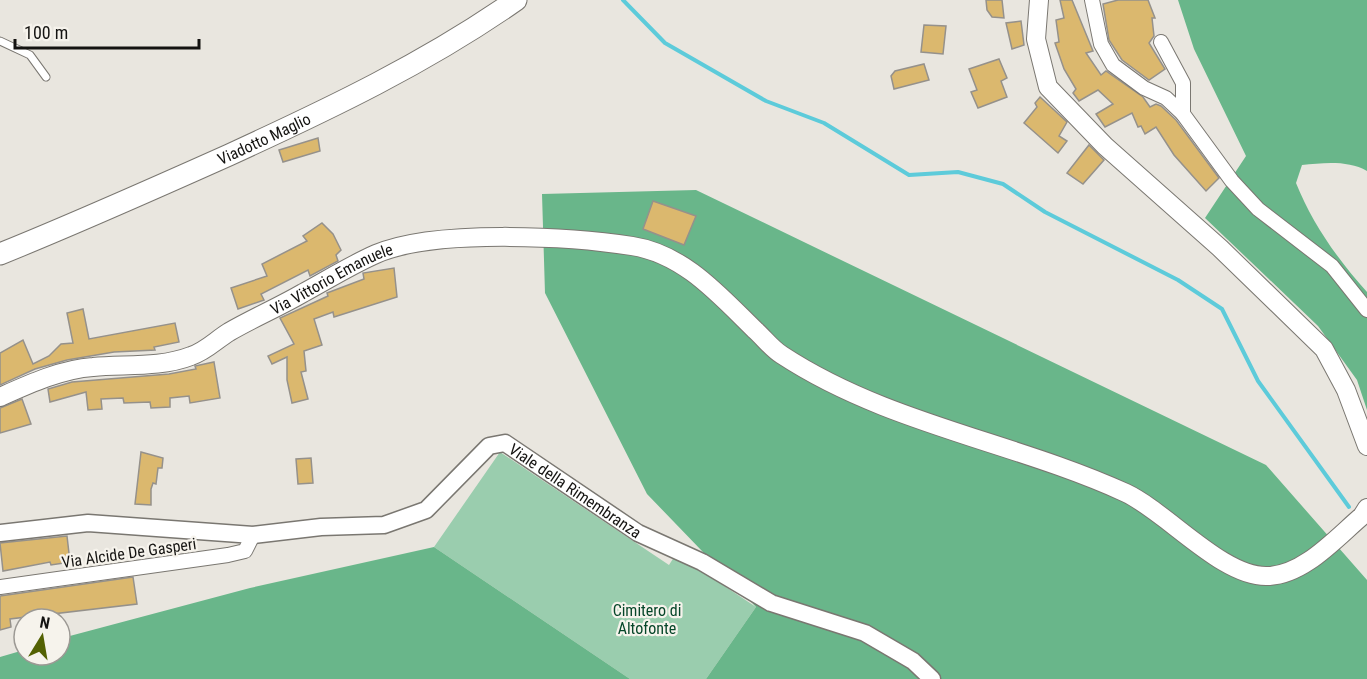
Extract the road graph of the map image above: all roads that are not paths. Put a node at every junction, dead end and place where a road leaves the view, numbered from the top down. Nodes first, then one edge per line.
1 (516, 0) edge
2 (1039, 0) edge
3 (1092, 0) edge
4 (0, 41) edge
5 (1161, 42) dead end
6 (46, 77) dead end
7 (1183, 114) junction
8 (0, 254) edge
9 (1367, 310) edge
10 (0, 397) edge
11 (1367, 446) edge
12 (1367, 508) edge
13 (0, 533) edge
14 (253, 535) junction
15 (0, 587) edge
16 (932, 679) edge

1 - 8 main road, Viadotto Maglio
2 - 11 main road
3 - 7 street
4 - 6 lane
5 - 7 street
7 - 9 street
10 - 12 main road, Via Vittorio Emanuele
13 - 14 street, Viale della Rimembranza
14 - 15 street, Via Alcide De Gasperi
14 - 16 street, Viale della Rimembranza

